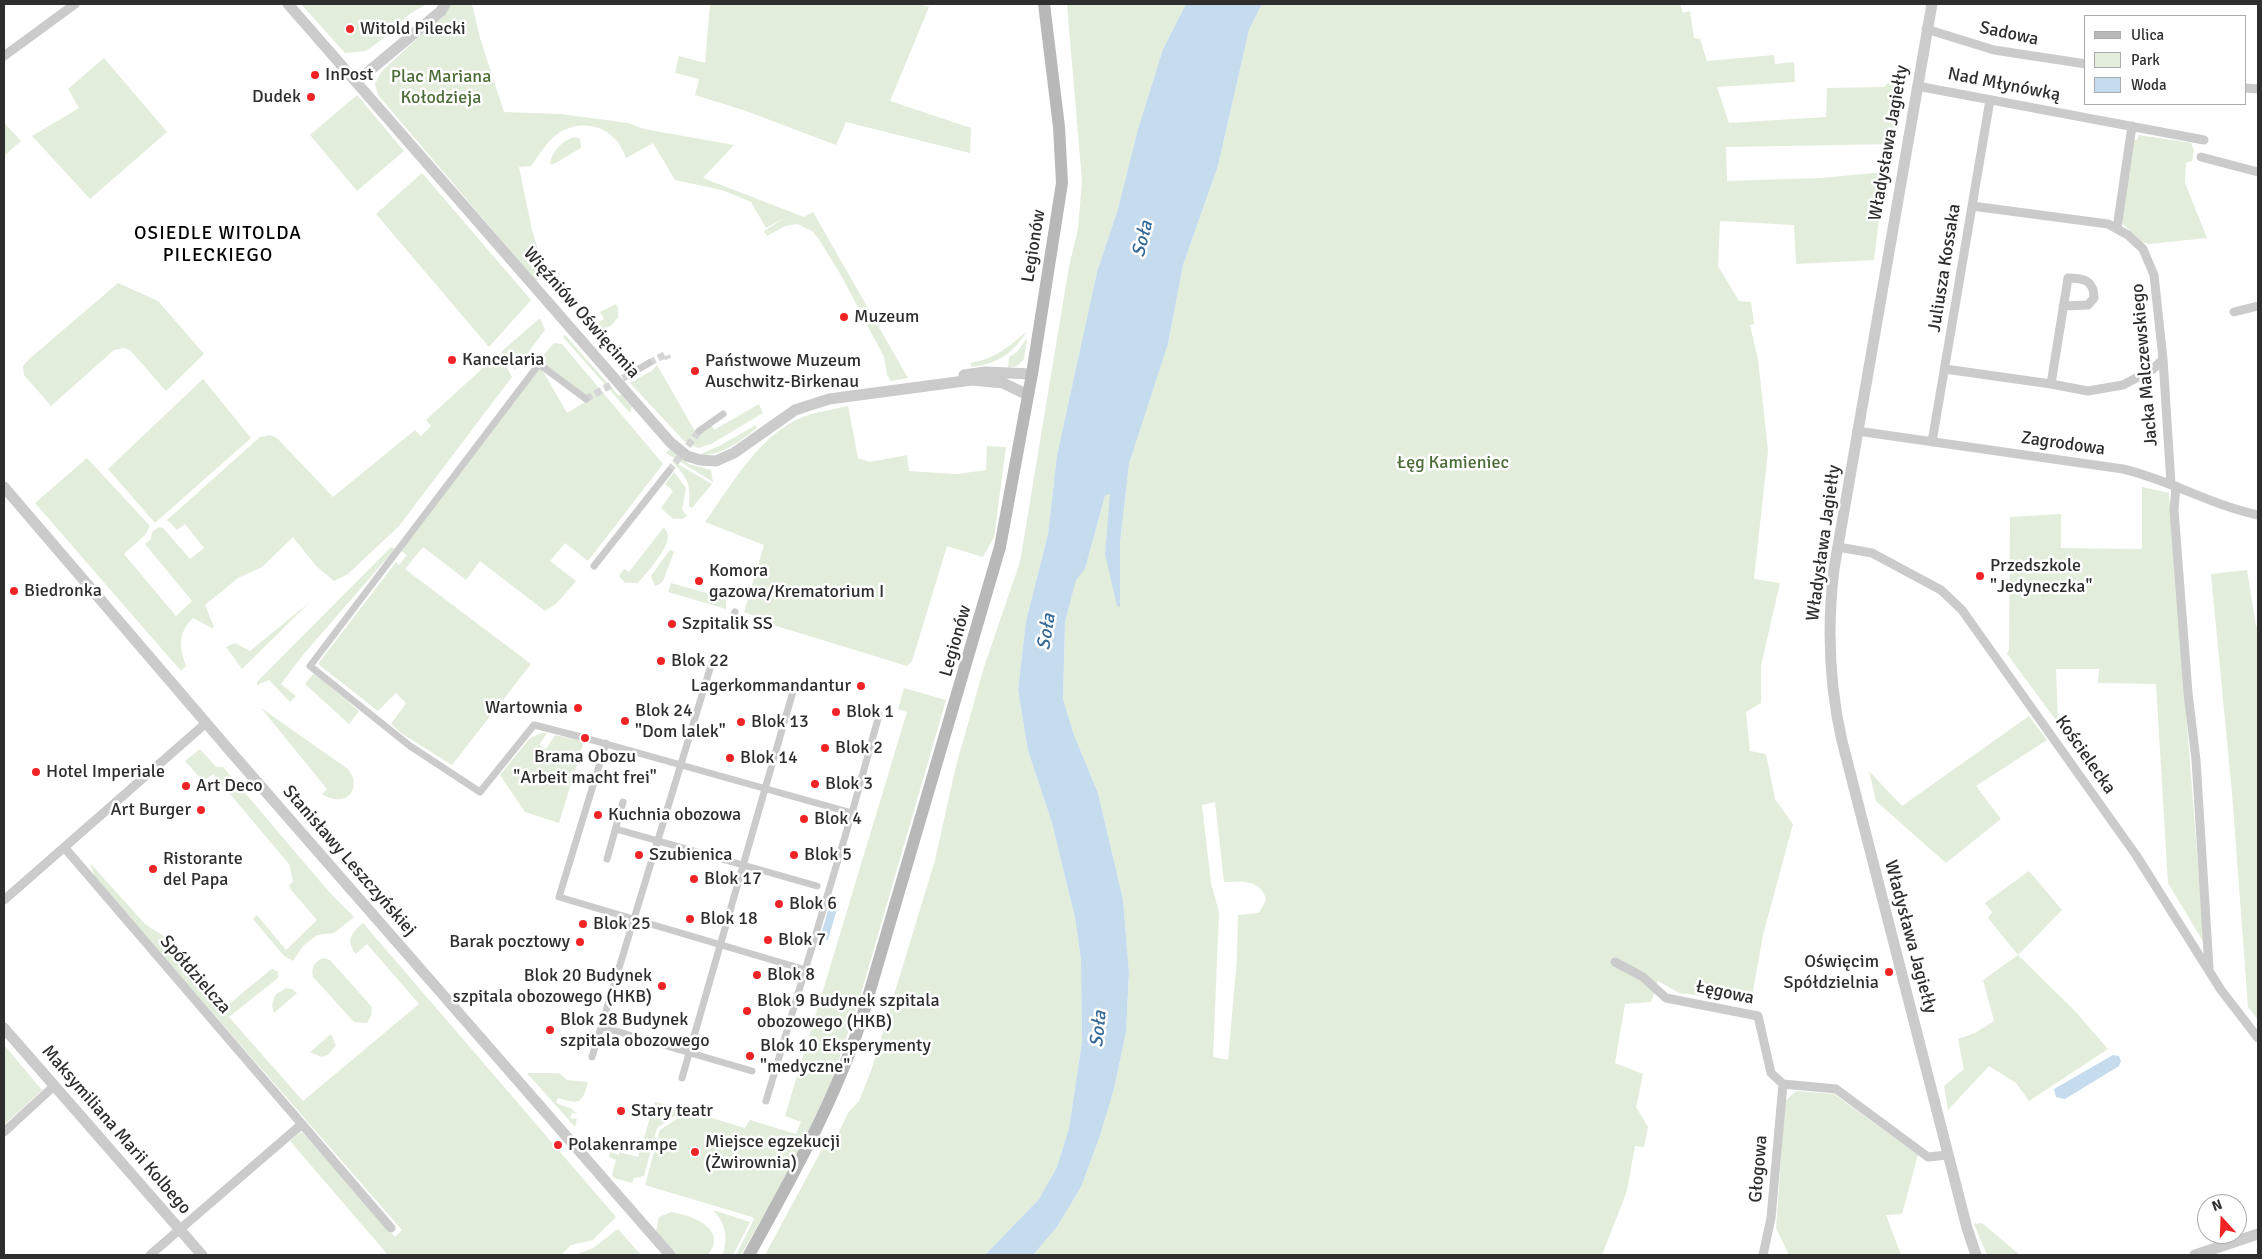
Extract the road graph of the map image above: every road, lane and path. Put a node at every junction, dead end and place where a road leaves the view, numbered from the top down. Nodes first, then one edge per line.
1 (75, 4) edge
2 (288, 4) edge
3 (445, 4) edge
4 (1044, 4) edge
5 (1932, 4) edge
6 (1926, 29) junction
7 (4, 56) edge
8 (2084, 64) edge
9 (356, 82) junction
10 (1917, 86) junction
11 (1990, 100) junction
12 (2132, 126) junction
13 (2204, 140) dead end
14 (2201, 157) dead end
15 (2258, 172) edge
16 (1972, 206) junction
17 (2117, 228) junction
18 (2063, 306) dead end
19 (2258, 306) edge
20 (2234, 312) dead end
21 (2163, 359) junction
22 (649, 363) tunnel mouth
23 (1945, 368) junction
24 (632, 373) tunnel mouth
25 (1032, 374) junction
26 (2051, 384) junction
27 (916, 386) junction
28 (1028, 395) junction
29 (586, 399) dead end
30 (722, 414) dead end
31 (699, 431) tunnel mouth
32 (1857, 431) junction
33 (1932, 442) junction
34 (669, 471) tunnel mouth
35 (2174, 485) junction
36 (4, 487) edge
37 (2258, 515) edge
38 (1838, 547) junction
39 (594, 566) dead end
40 (712, 662) dead end
41 (794, 688) dead end
42 (879, 715) dead end
43 (206, 723) junction
44 (606, 743) junction
45 (680, 764) junction
46 (765, 788) junction
47 (623, 802) dead end
48 (852, 813) junction
49 (616, 829) junction
50 (658, 840) junction
51 (64, 848) junction
52 (607, 859) dead end
53 (743, 865) junction
54 (817, 886) dead end
55 (4, 900) edge
56 (634, 919) junction
57 (720, 944) junction
58 (1615, 962) dead end
59 (806, 970) junction
60 (2209, 971) junction
61 (602, 1027) junction
62 (4, 1028) edge
63 (2258, 1038) edge
64 (689, 1052) junction
65 (592, 1057) dead end
66 (752, 1071) dead end
67 (682, 1078) dead end
68 (1783, 1084) junction
69 (54, 1086) junction
70 (766, 1101) dead end
71 (302, 1124) junction
72 (4, 1132) edge
73 (1948, 1156) junction
74 (391, 1228) dead end
75 (180, 1229) junction
76 (2258, 1234) edge
77 (150, 1255) edge
78 (202, 1255) edge
79 (670, 1255) edge
80 (749, 1255) edge
81 (1763, 1255) edge
82 (1976, 1255) edge
83 (2195, 1255) edge

1 - 7 street
2 - 9 street, Więźniów Oświęcimia
3 - 9 street
4 - 25 main road, Legionów
5 - 6 street, Władysława Jagiełły
6 - 8 street, Sadowa
6 - 10 street, Władysława Jagiełły
9 - 27 street, Więźniów Oświęcimia
10 - 11 street, Nad Młynówką
10 - 32 street, Władysława Jagiełły
11 - 12 street, Nad Młynówką
11 - 16 street, Juliusza Kossaka
12 - 13 street, Nad Młynówką
12 - 17 street
14 - 15 street
16 - 17 street, Jacka Malczewskiego
16 - 23 street, Juliusza Kossaka
17 - 21 street, Jacka Malczewskiego
18 - 26 street
19 - 20 street
21 - 26 street
21 - 35 street, Jacka Malczewskiego
22 - 24 street
23 - 26 street
23 - 33 street, Juliusza Kossaka
25 - 27 street, Więźniów Oświęcimia
25 - 28 main road, Legionów
27 - 28 street, Więźniów Oświęcimia
28 - 80 main road, Legionów
29 - 44 street
30 - 31 street
32 - 33 street, Zagrodowa
32 - 38 street, Władysława Jagiełły
33 - 35 street, Zagrodowa
34 - 39 street
35 - 37 street, Zagrodowa
35 - 60 street, Jacka Malczewskiego
36 - 43 street, Stanisławy Leszczyńskiej
38 - 60 street, Kościelecka
38 - 73 street, Władysława Jagiełły
40 - 45 street
41 - 46 street
42 - 48 street
43 - 51 street
43 - 79 street, Stanisławy Leszczyńskiej
44 - 45 street
44 - 56 street
45 - 46 street
45 - 50 street
46 - 48 street
46 - 53 street
47 - 49 street
48 - 59 street
49 - 50 street
49 - 52 street
50 - 53 street
50 - 56 street
51 - 55 street
51 - 71 street, Spółdzielcza
53 - 54 street
53 - 57 street
56 - 57 street
56 - 61 street
57 - 59 street
57 - 64 street
58 - 68 street, Łęgowa
59 - 70 street
60 - 63 street, Kościelecka
61 - 64 street
61 - 65 street
62 - 69 street, Maksymiliana Marii Kolbego
64 - 66 street
64 - 67 street
68 - 73 street
68 - 81 street, Głogowa
69 - 72 street
69 - 75 street, Maksymiliana Marii Kolbego
71 - 74 street, Spółdzielcza
71 - 75 street
73 - 82 street, Władysława Jagiełły
75 - 77 street
75 - 78 street, Maksymiliana Marii Kolbego
76 - 83 street

